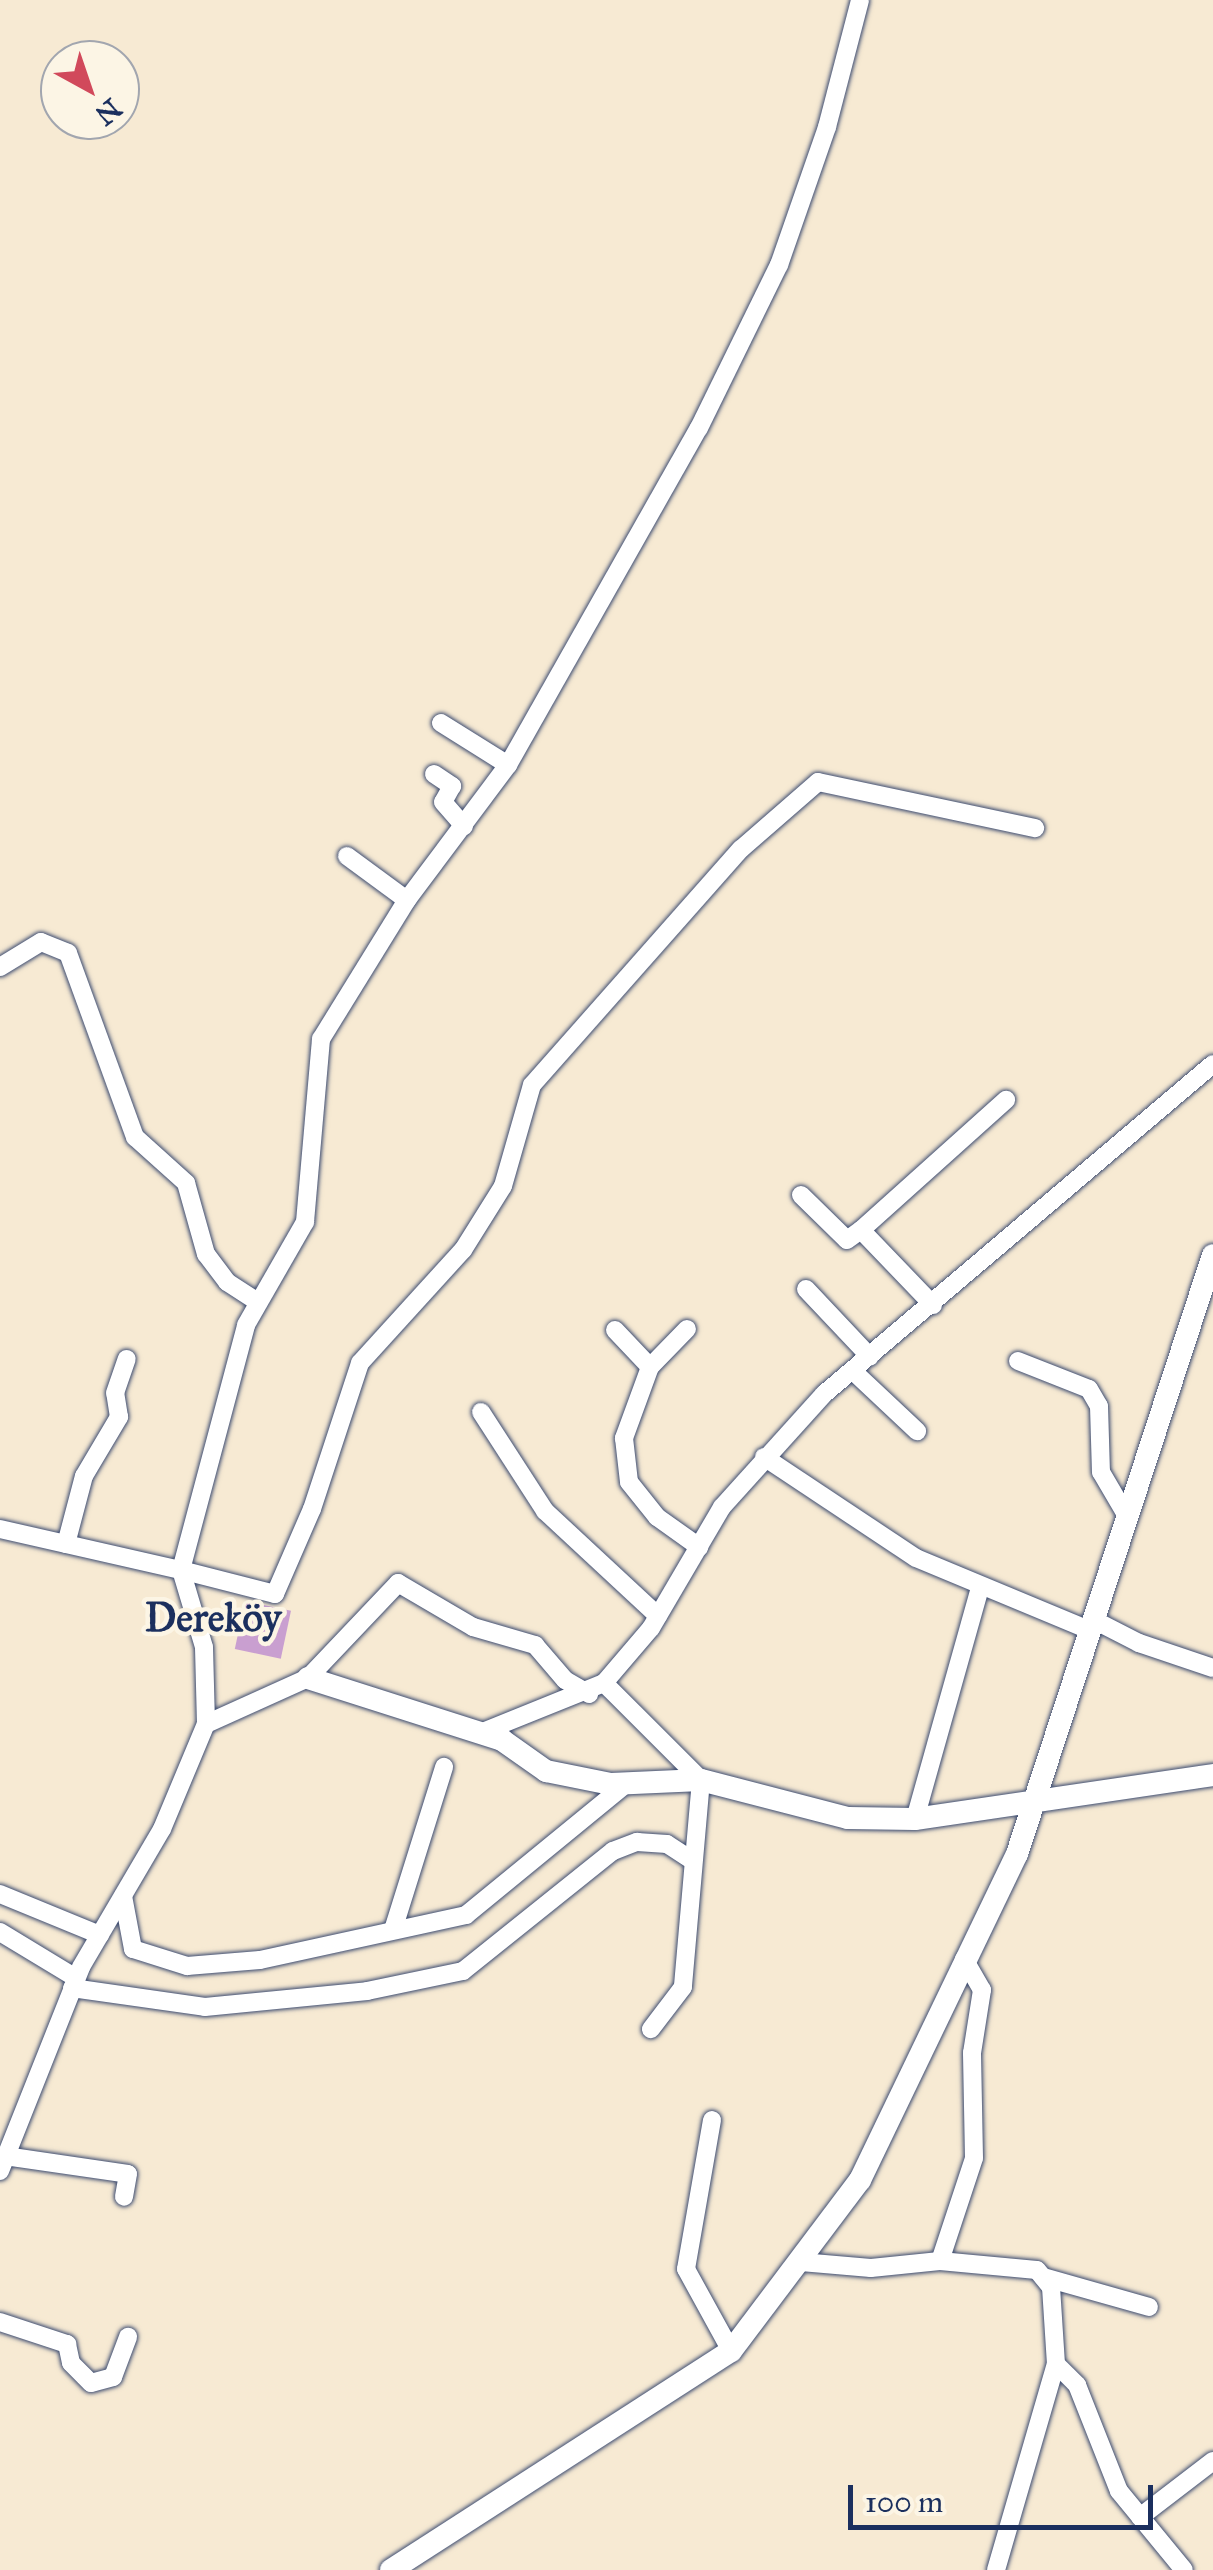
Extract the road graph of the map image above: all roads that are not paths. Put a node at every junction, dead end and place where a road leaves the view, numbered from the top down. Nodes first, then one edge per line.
1 (860, 0) edge
2 (441, 723) dead end
3 (508, 764) junction
4 (434, 774) dead end
5 (464, 826) junction
6 (1035, 828) dead end
7 (347, 856) dead end
8 (407, 900) junction
9 (0, 967) edge
10 (1213, 1064) edge
11 (1006, 1100) dead end
12 (801, 1195) dead end
13 (861, 1230) junction
14 (1213, 1255) edge
15 (806, 1289) dead end
16 (256, 1301) junction
17 (933, 1306) junction
18 (687, 1329) dead end
19 (616, 1330) dead end
20 (870, 1356) junction
21 (128, 1359) dead end
22 (1018, 1361) dead end
23 (650, 1367) junction
24 (853, 1371) junction
25 (481, 1412) dead end
26 (917, 1430) dead end
27 (764, 1458) junction
28 (1128, 1518) junction
29 (0, 1529) edge
30 (66, 1544) junction
31 (699, 1546) junction
32 (181, 1570) junction
33 (980, 1588) junction
34 (658, 1616) junction
35 (1092, 1625) junction
36 (1213, 1668) edge
37 (308, 1678) junction
38 (597, 1689) junction
39 (206, 1724) junction
40 (480, 1734) junction
41 (444, 1767) dead end
42 (1213, 1775) edge
43 (702, 1780) junction
44 (626, 1784) junction
45 (1036, 1797) junction
46 (915, 1819) junction
47 (690, 1859) junction
48 (0, 1894) edge
49 (123, 1896) junction
50 (393, 1930) junction
51 (0, 1932) edge
52 (100, 1935) junction
53 (964, 1959) junction
54 (74, 1983) junction
55 (651, 2029) dead end
56 (712, 2120) dead end
57 (2, 2164) edge
58 (124, 2197) dead end
59 (940, 2261) junction
60 (801, 2262) junction
61 (1042, 2277) junction
62 (1148, 2306) dead end
63 (0, 2322) edge
64 (128, 2338) dead end
65 (731, 2351) junction
66 (1056, 2364) junction
67 (1213, 2461) edge
68 (1140, 2516) junction
69 (1175, 2566) edge
70 (391, 2570) edge
71 (996, 2570) edge

1 - 3 street
2 - 3 street
3 - 5 street
4 - 5 street
5 - 8 street
6 - 32 street
7 - 8 street
8 - 16 street
9 - 16 street
10 - 17 street
11 - 13 street
12 - 13 street
13 - 17 street
14 - 28 street
15 - 20 street
16 - 32 street
17 - 20 street
18 - 23 street
19 - 23 street
20 - 24 street
21 - 30 street
22 - 28 street
23 - 31 street
24 - 26 street
24 - 27 street
25 - 34 street
27 - 31 street
27 - 33 street
28 - 35 street
29 - 30 street
30 - 32 street
31 - 34 street
32 - 39 street
33 - 35 street
33 - 46 street
34 - 38 street
35 - 36 street
35 - 45 street
37 - 38 street
37 - 39 street
37 - 40 street
38 - 40 street
38 - 43 street
39 - 49 street
40 - 44 street
41 - 50 street
42 - 45 street
43 - 44 street
43 - 46 street
43 - 47 street
44 - 50 street
45 - 46 street
45 - 53 street
47 - 54 street
47 - 55 street
48 - 52 street
49 - 50 street
49 - 52 street
51 - 54 street
52 - 54 street
53 - 59 street
53 - 60 street
54 - 57 street
56 - 65 street
57 - 58 street
59 - 60 street
59 - 61 street
60 - 65 street
61 - 62 street
61 - 66 street
63 - 64 street
65 - 70 street
66 - 68 street
66 - 71 street
67 - 68 street
68 - 69 street

